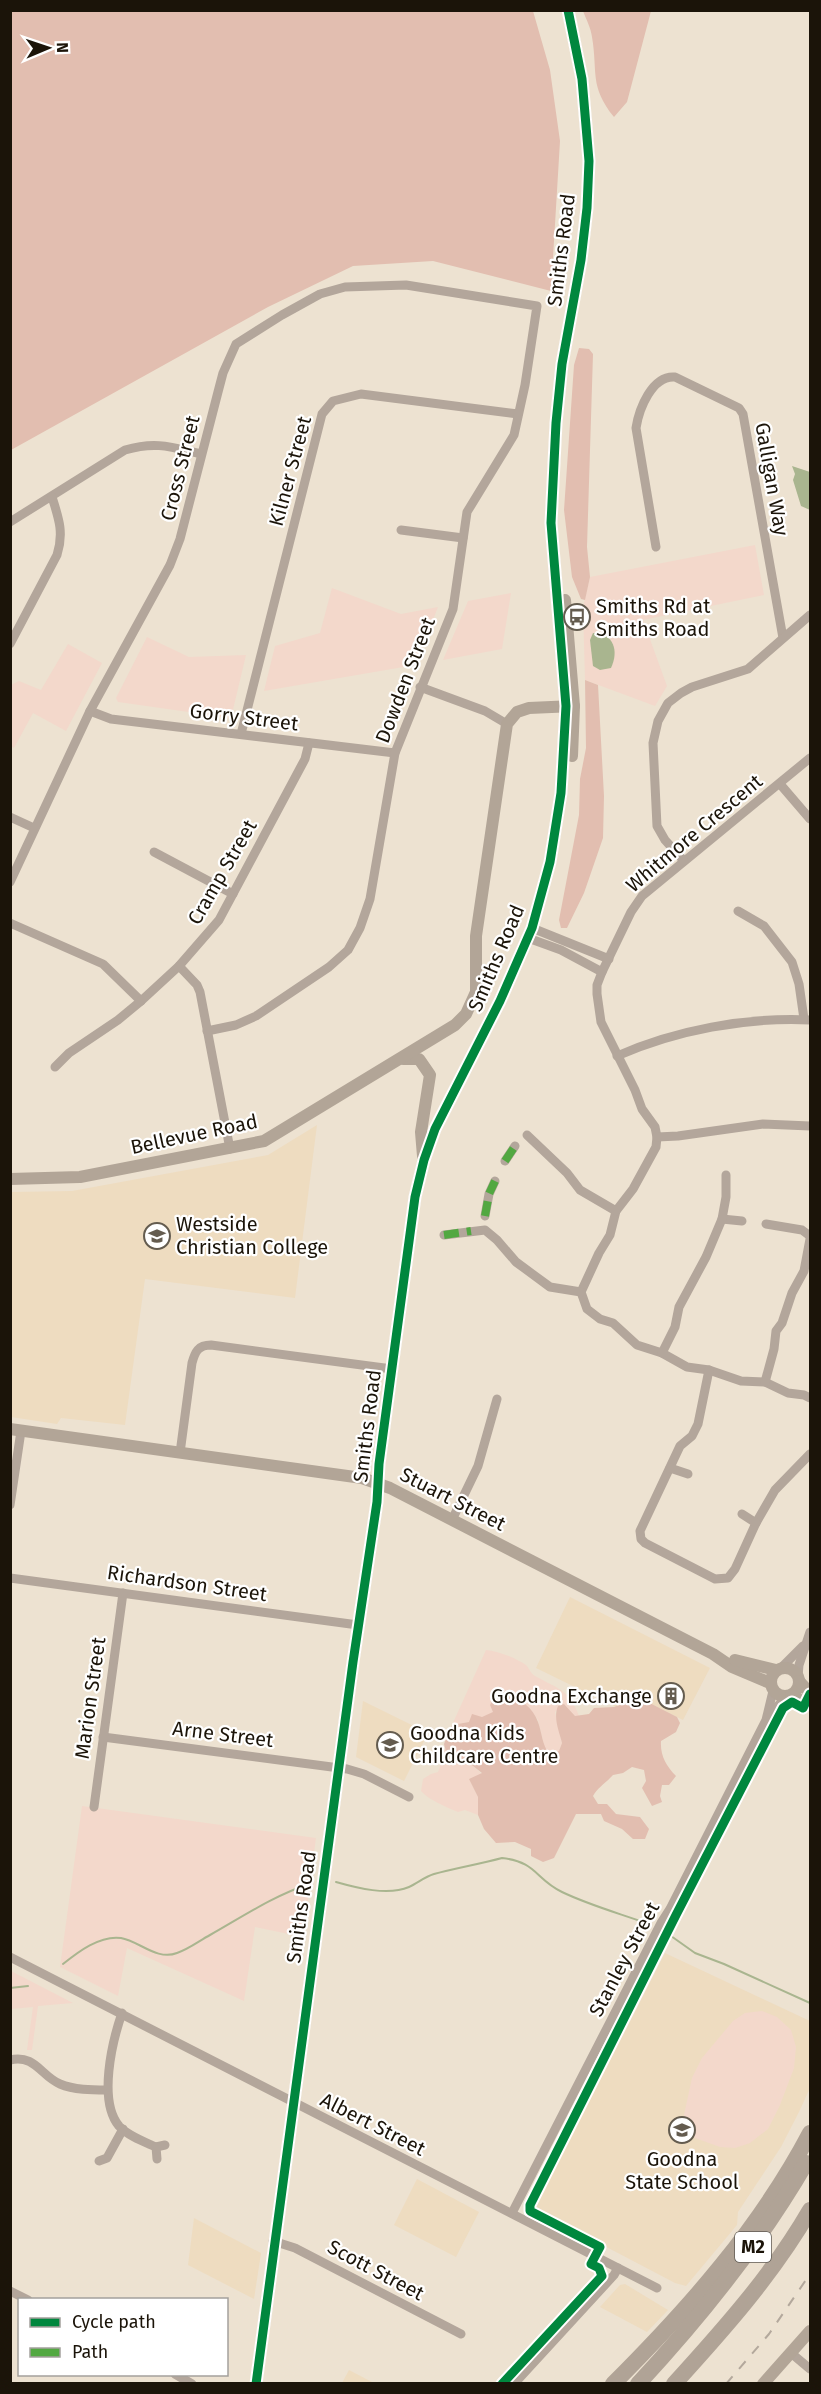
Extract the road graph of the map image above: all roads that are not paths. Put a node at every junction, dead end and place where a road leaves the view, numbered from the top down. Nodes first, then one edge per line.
1 (568, 10) edge
2 (537, 306) joint
3 (518, 414) junction
4 (201, 454) junction
5 (52, 497) junction
6 (10, 522) edge
7 (400, 530) dead end
8 (463, 538) junction
9 (656, 547) dead end
10 (810, 615) edge
11 (783, 638) junction
12 (10, 644) edge
13 (420, 687) junction
14 (570, 706) junction
15 (90, 711) junction
16 (507, 724) junction
17 (241, 734) junction
18 (309, 743) junction
19 (395, 753) junction
20 (810, 758) edge
21 (780, 784) junction
22 (10, 817) edge
23 (810, 819) edge
24 (34, 828) junction
25 (154, 852) dead end
26 (684, 861) junction
27 (10, 882) edge
28 (233, 894) junction
29 (738, 911) dead end
30 (10, 923) edge
31 (533, 934) junction
32 (609, 959) junction
33 (180, 966) junction
34 (602, 972) junction
35 (141, 1001) junction
36 (807, 1019) edge
37 (207, 1030) junction
38 (617, 1056) junction
39 (401, 1059) junction
40 (55, 1067) dead end
41 (810, 1126) edge
42 (527, 1135) dead end
43 (657, 1137) junction
44 (515, 1146) dead end
45 (230, 1149) junction
46 (424, 1160) junction
47 (505, 1161) dead end
48 (726, 1175) dead end
49 (10, 1179) edge
50 (495, 1181) dead end
51 (616, 1210) junction
52 (485, 1216) dead end
53 (722, 1219) junction
54 (742, 1221) dead end
55 (766, 1224) dead end
56 (444, 1235) dead end
57 (810, 1238) edge
58 (581, 1292) junction
59 (662, 1353) junction
60 (392, 1369) junction
61 (709, 1370) junction
62 (765, 1382) junction
63 (810, 1398) edge
64 (497, 1399) dead end
65 (16, 1430) edge
66 (180, 1453) junction
67 (810, 1454) edge
68 (670, 1468) junction
69 (688, 1474) dead end
70 (378, 1484) junction
71 (10, 1505) edge
72 (742, 1514) dead end
73 (452, 1520) junction
74 (756, 1523) junction
75 (10, 1578) edge
76 (123, 1593) junction
77 (358, 1624) junction
78 (810, 1632) edge
79 (807, 1642) junction
80 (713, 1654) junction
81 (778, 1669) junction
82 (798, 1679) junction
83 (772, 1687) junction
84 (810, 1693) edge
85 (789, 1696) junction
86 (810, 1705) edge
87 (766, 1720) junction
88 (103, 1737) junction
89 (339, 1767) junction
90 (410, 1797) dead end
91 (94, 1807) dead end
92 (10, 1957) edge
93 (122, 2013) junction
94 (10, 2060) edge
95 (107, 2090) junction
96 (292, 2103) junction
97 (123, 2129) junction
98 (810, 2133) edge
99 (810, 2156) edge
100 (157, 2159) dead end
101 (106, 2162) dead end
102 (810, 2210) edge
103 (512, 2213) junction
104 (273, 2241) junction
105 (618, 2268) junction
106 (657, 2288) dead end
107 (10, 2291) edge
108 (24, 2298) edge
109 (810, 2331) edge
110 (460, 2334) dead end
111 (791, 2353) junction
112 (810, 2369) edge
113 (178, 2376) edge
114 (192, 2384) edge
115 (256, 2384) edge
116 (514, 2384) edge
117 (613, 2384) edge
118 (638, 2384) edge
119 (674, 2384) edge
120 (763, 2384) edge

1 - 14 street, Smiths Road
2 - 3 street, Dowden Street
2 - 4 street, Cross Street
3 - 8 street, Dowden Street
3 - 17 street, Kilner Street
4 - 5 street
4 - 15 street, Cross Street
5 - 6 street
5 - 12 street
7 - 8 street
8 - 13 street, Dowden Street
9 - 11 street, Galligan Way
10 - 11 street
11 - 26 street
13 - 16 street
13 - 19 street, Dowden Street
14 - 16 street
14 - 31 street, Smiths Road
15 - 17 street, Gorry Street
15 - 24 street, Cross Street
16 - 39 street, Smiths Road
17 - 18 street, Gorry Street
18 - 19 street, Gorry Street
18 - 28 street, Cramp Street
19 - 37 street, Dowden Street
20 - 21 street, Whitmore Crescent
21 - 23 street
21 - 26 street, Whitmore Crescent
22 - 24 street
24 - 27 street, Cross Street
25 - 28 street
26 - 32 street, Whitmore Crescent
28 - 33 street, Cramp Street
29 - 36 street
30 - 35 street
31 - 32 street
31 - 34 street
31 - 46 street, Smiths Road
32 - 34 street, Whitmore Crescent
33 - 35 street, Cramp Street
33 - 37 street
34 - 38 street, Whitmore Crescent
35 - 40 street, Cramp Street
36 - 38 street
37 - 45 street
38 - 43 street, Whitmore Crescent
39 - 45 street, Bellevue Road
39 - 46 street
41 - 43 street
42 - 51 street
43 - 51 street
44 - 47 street
45 - 49 street, Bellevue Road
46 - 60 street, Smiths Road
48 - 53 street
50 - 52 street
51 - 58 street
53 - 54 street
53 - 59 street
55 - 57 street
56 - 58 street
57 - 62 street
58 - 59 street
59 - 61 street
60 - 66 street
60 - 70 street, Smiths Road
61 - 62 street
61 - 68 street
62 - 63 street
64 - 73 street
65 - 66 street, Stuart Street
65 - 71 street
66 - 70 street, Stuart Street
67 - 74 street
68 - 69 street
68 - 74 street
70 - 73 street, Stuart Street
70 - 77 street, Smiths Road
72 - 74 street
73 - 80 street, Stuart Street
75 - 76 street, Richardson Street
76 - 77 street, Richardson Street
76 - 88 street, Marion Street
77 - 89 street, Smiths Road
78 - 79 street
79 - 81 street
79 - 82 street
80 - 81 street, Stuart Street
80 - 83 street, Stuart Street
81 - 82 street
81 - 83 street
82 - 84 street
82 - 85 street
83 - 85 street
83 - 87 street, Stanley Street
85 - 86 street
85 - 87 street, Stanley Street
87 - 103 street, Stanley Street
88 - 89 street, Arne Street
88 - 91 street, Marion Street
89 - 90 street, Arne Street
89 - 96 street, Smiths Road
92 - 93 street, Albert Street
93 - 95 street
93 - 96 street, Albert Street
94 - 95 street
95 - 97 street
96 - 103 street, Albert Street
96 - 104 street, Smiths Road
97 - 100 street
97 - 101 street
98 - 117 highway
99 - 118 highway, M2
102 - 119 highway, M2
103 - 105 street, Albert Street
104 - 110 street, Scott Street
104 - 115 street, Smiths Road
105 - 106 street, Albert Street
105 - 116 street
107 - 108 street
109 - 111 street
111 - 112 street
111 - 120 street
113 - 114 street

